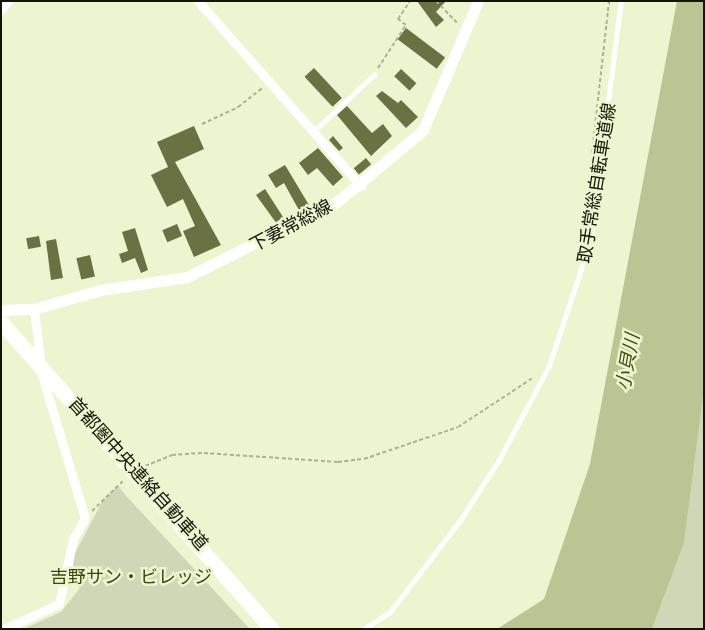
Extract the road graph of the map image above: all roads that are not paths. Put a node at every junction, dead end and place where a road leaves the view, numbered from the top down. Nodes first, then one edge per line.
1 (8, 1) edge
2 (198, 1) edge
3 (478, 1) edge
4 (621, 1) edge
5 (1, 10) edge
6 (375, 74) road end
7 (314, 131) junction
8 (361, 186) junction
9 (34, 309) junction
10 (1, 310) edge
11 (1, 322) edge
12 (4, 629) edge
13 (272, 629) edge
14 (364, 629) edge

1 - 5 street
2 - 7 street
3 - 8 main road, 下妻常総線
4 - 14 lane, 取手常総自転車道線
6 - 7 lane
7 - 8 street
8 - 9 main road, 下妻常総線
9 - 10 main road, 下妻常総線
9 - 12 street
11 - 13 highway, 首都圏中央連絡自動車道

